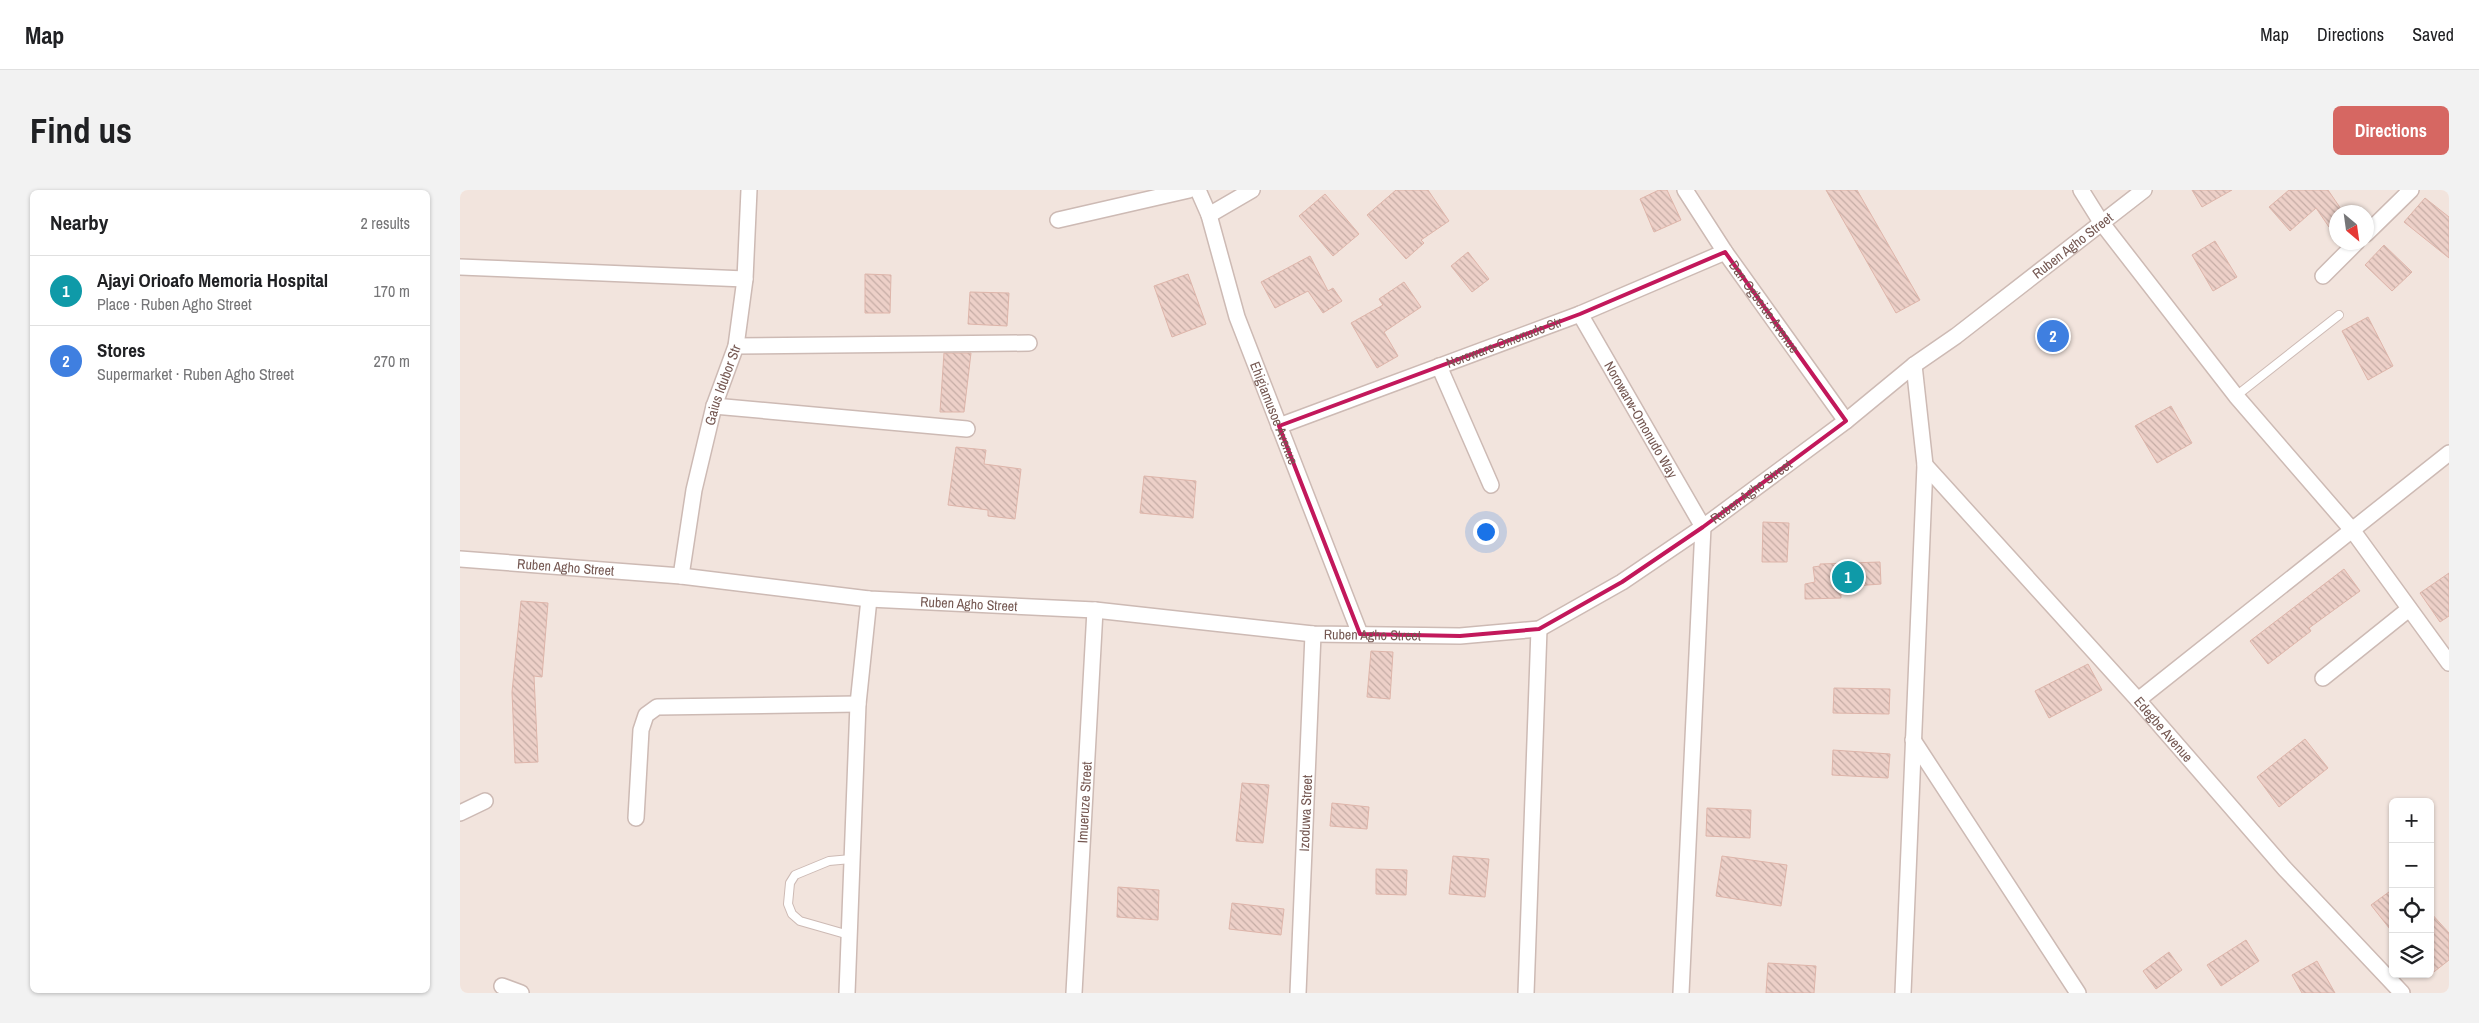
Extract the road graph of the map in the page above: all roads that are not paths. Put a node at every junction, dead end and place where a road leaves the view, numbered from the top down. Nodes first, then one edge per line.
1 (749, 190) edge
2 (1189, 190) edge
3 (1198, 190) edge
4 (1252, 190) edge
5 (1685, 190) edge
6 (2081, 190) edge
7 (2144, 190) edge
8 (2412, 190) edge
9 (1209, 215) junction
10 (1058, 220) dead end
11 (2101, 222) junction
12 (2374, 226) edge
13 (2349, 250) edge
14 (1725, 252) junction
15 (460, 267) edge
16 (2323, 276) dead end
17 (745, 278) junction
18 (1580, 314) junction
19 (2340, 315) dead end
20 (1029, 343) dead end
21 (736, 346) junction
22 (1914, 365) junction
23 (1439, 366) junction
24 (2236, 396) junction
25 (714, 406) junction
26 (1846, 421) junction
27 (1279, 426) junction
28 (967, 429) dead end
29 (2449, 452) edge
30 (1925, 465) junction
31 (1491, 485) dead end
32 (1703, 527) junction
33 (2353, 531) junction
34 (460, 559) edge
35 (681, 576) junction
36 (869, 599) junction
37 (2409, 609) junction
38 (1095, 610) junction
39 (1539, 629) junction
40 (1313, 634) junction
41 (1360, 634) junction
42 (2449, 663) edge
43 (2323, 678) dead end
44 (2138, 700) junction
45 (858, 704) junction
46 (1913, 740) junction
47 (485, 801) dead end
48 (460, 813) edge
49 (636, 818) dead end
50 (851, 860) junction
51 (849, 935) junction
52 (502, 986) dead end
53 (521, 993) edge
54 (847, 993) edge
55 (1074, 993) edge
56 (1298, 993) edge
57 (1526, 993) edge
58 (1681, 993) edge
59 (1903, 993) edge
60 (2078, 993) edge
61 (2402, 993) edge

1 - 17 street, Gaius Idubor Str
2 - 10 street
3 - 9 street, Ehigiamusoe Avenue
4 - 9 street
5 - 14 street, Dan Ogbeide Avenue
6 - 11 street
7 - 11 street, Ruben Agho Street
8 - 12 street
9 - 27 street, Ehigiamusoe Avenue
11 - 22 street, Ruben Agho Street
11 - 24 street
13 - 16 street
14 - 18 street, Noroware-Omonudo Str
14 - 26 street, Dan Ogbeide Avenue
15 - 17 street
17 - 21 street, Gaius Idubor Str
18 - 23 street, Noroware-Omonudo Str
18 - 32 street, Norowarw-Omonudo Way
19 - 24 lane
20 - 21 street
21 - 25 street, Gaius Idubor Str
22 - 26 street, Ruben Agho Street
22 - 30 street
23 - 27 street, Noroware-Omonudo Str
23 - 31 street
24 - 33 street
25 - 28 street
25 - 35 street, Gaius Idubor Str
26 - 32 street, Ruben Agho Street
27 - 41 street, Ehigiamusoe Avenue
29 - 33 street
30 - 44 street, Edegbe Avenue
30 - 46 street
32 - 39 street, Ruben Agho Street
32 - 58 street
33 - 37 street
33 - 44 street
34 - 35 street, Ruben Agho Street
35 - 36 street, Ruben Agho Street
36 - 38 street, Ruben Agho Street
36 - 45 street
37 - 42 street
37 - 43 street
38 - 40 street, Ruben Agho Street
38 - 55 street, Imueruze Street
39 - 41 street, Ruben Agho Street
39 - 57 street
40 - 41 street, Ruben Agho Street
40 - 56 street, Izoduwa Street
44 - 61 street, Edegbe Avenue
45 - 49 street
45 - 50 street
46 - 59 street
46 - 60 street
47 - 48 street
50 - 51 street
50 - 51 lane
51 - 54 street
52 - 53 street

